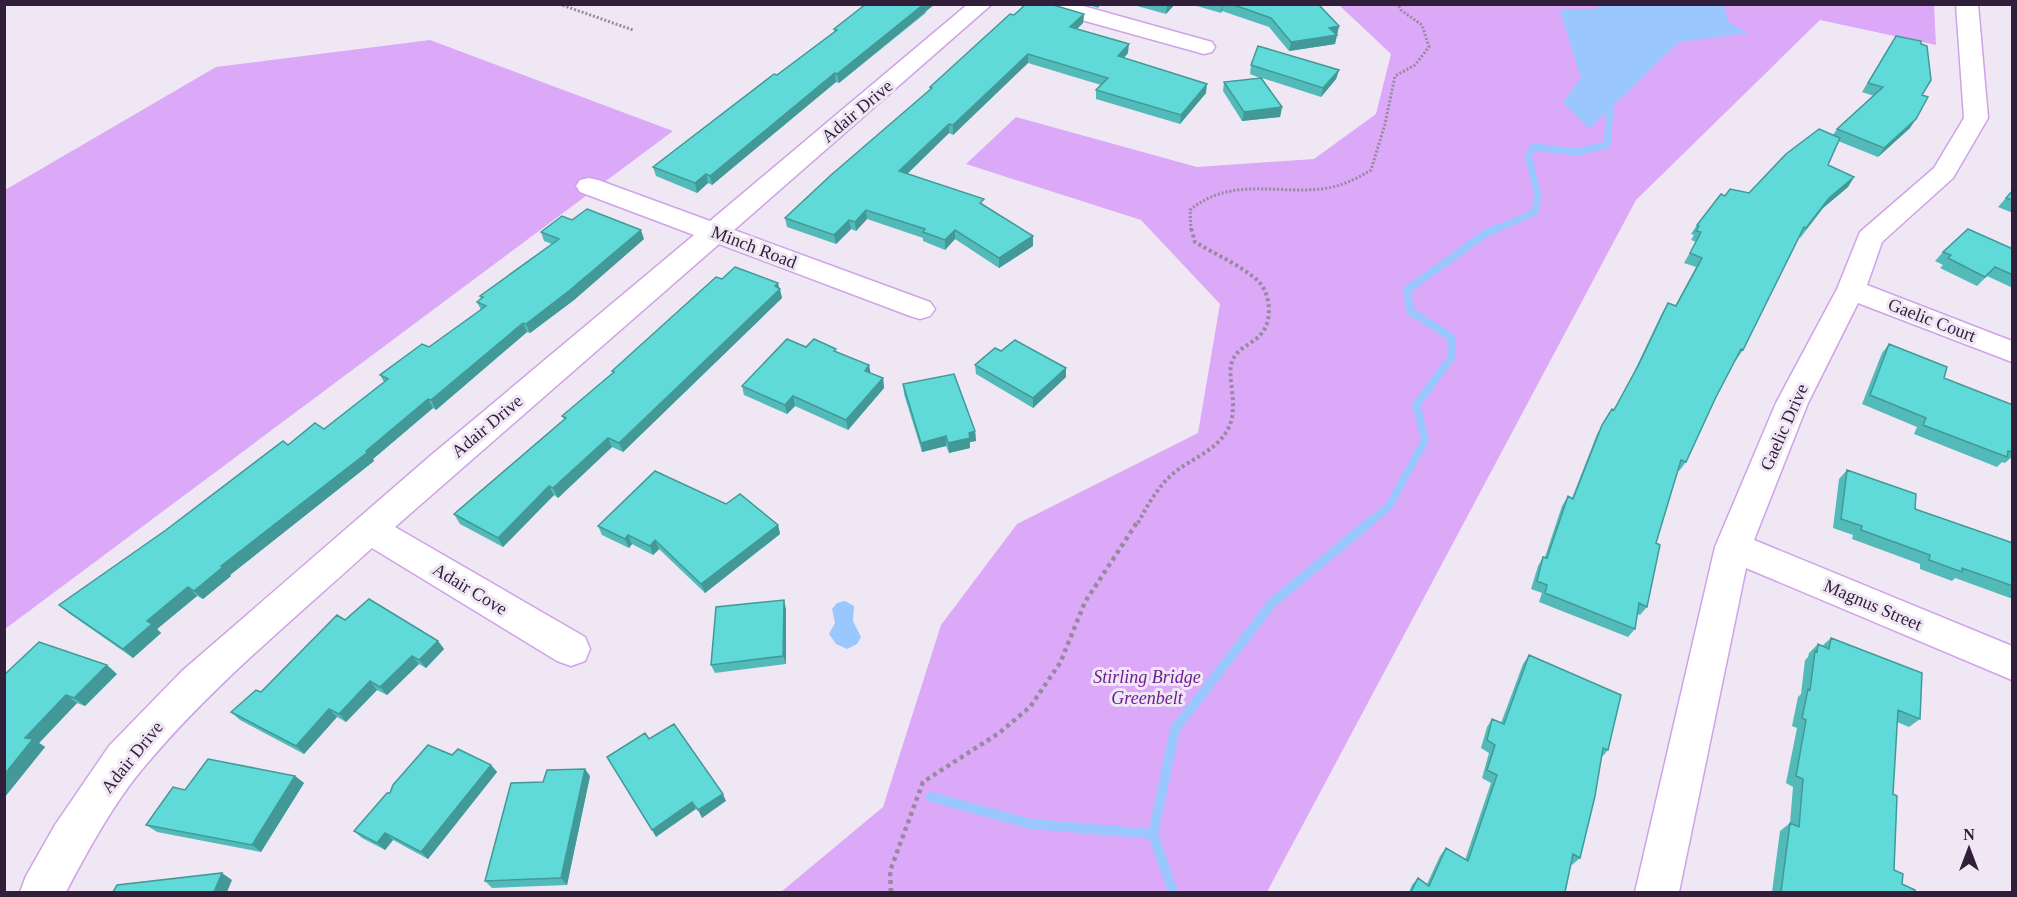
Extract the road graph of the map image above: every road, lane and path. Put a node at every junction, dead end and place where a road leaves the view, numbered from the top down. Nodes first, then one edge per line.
1 (559, 4) edge
2 (982, 4) edge
3 (1050, 4) edge
4 (1398, 4) edge
5 (1967, 4) edge
6 (633, 30) dead end
7 (1204, 47) dead end
8 (589, 186) dead end
9 (715, 232) junction
10 (1851, 289) junction
11 (920, 309) dead end
12 (2013, 352) edge
13 (369, 529) junction
14 (1733, 547) junction
15 (571, 649) dead end
16 (2013, 663) edge
17 (42, 892) edge
18 (891, 892) edge
19 (1657, 892) edge

1 - 6 path
2 - 9 street, Adair Drive
3 - 7 street
4 - 18 path
5 - 10 street, Gaelic Drive
8 - 9 street, Minch Road
9 - 11 street, Minch Road
9 - 13 street, Adair Drive
10 - 12 street, Gaelic Court
10 - 14 street, Gaelic Drive
13 - 15 street, Adair Cove
13 - 17 street, Adair Drive
14 - 16 street, Magnus Street
14 - 19 street, Gaelic Drive

